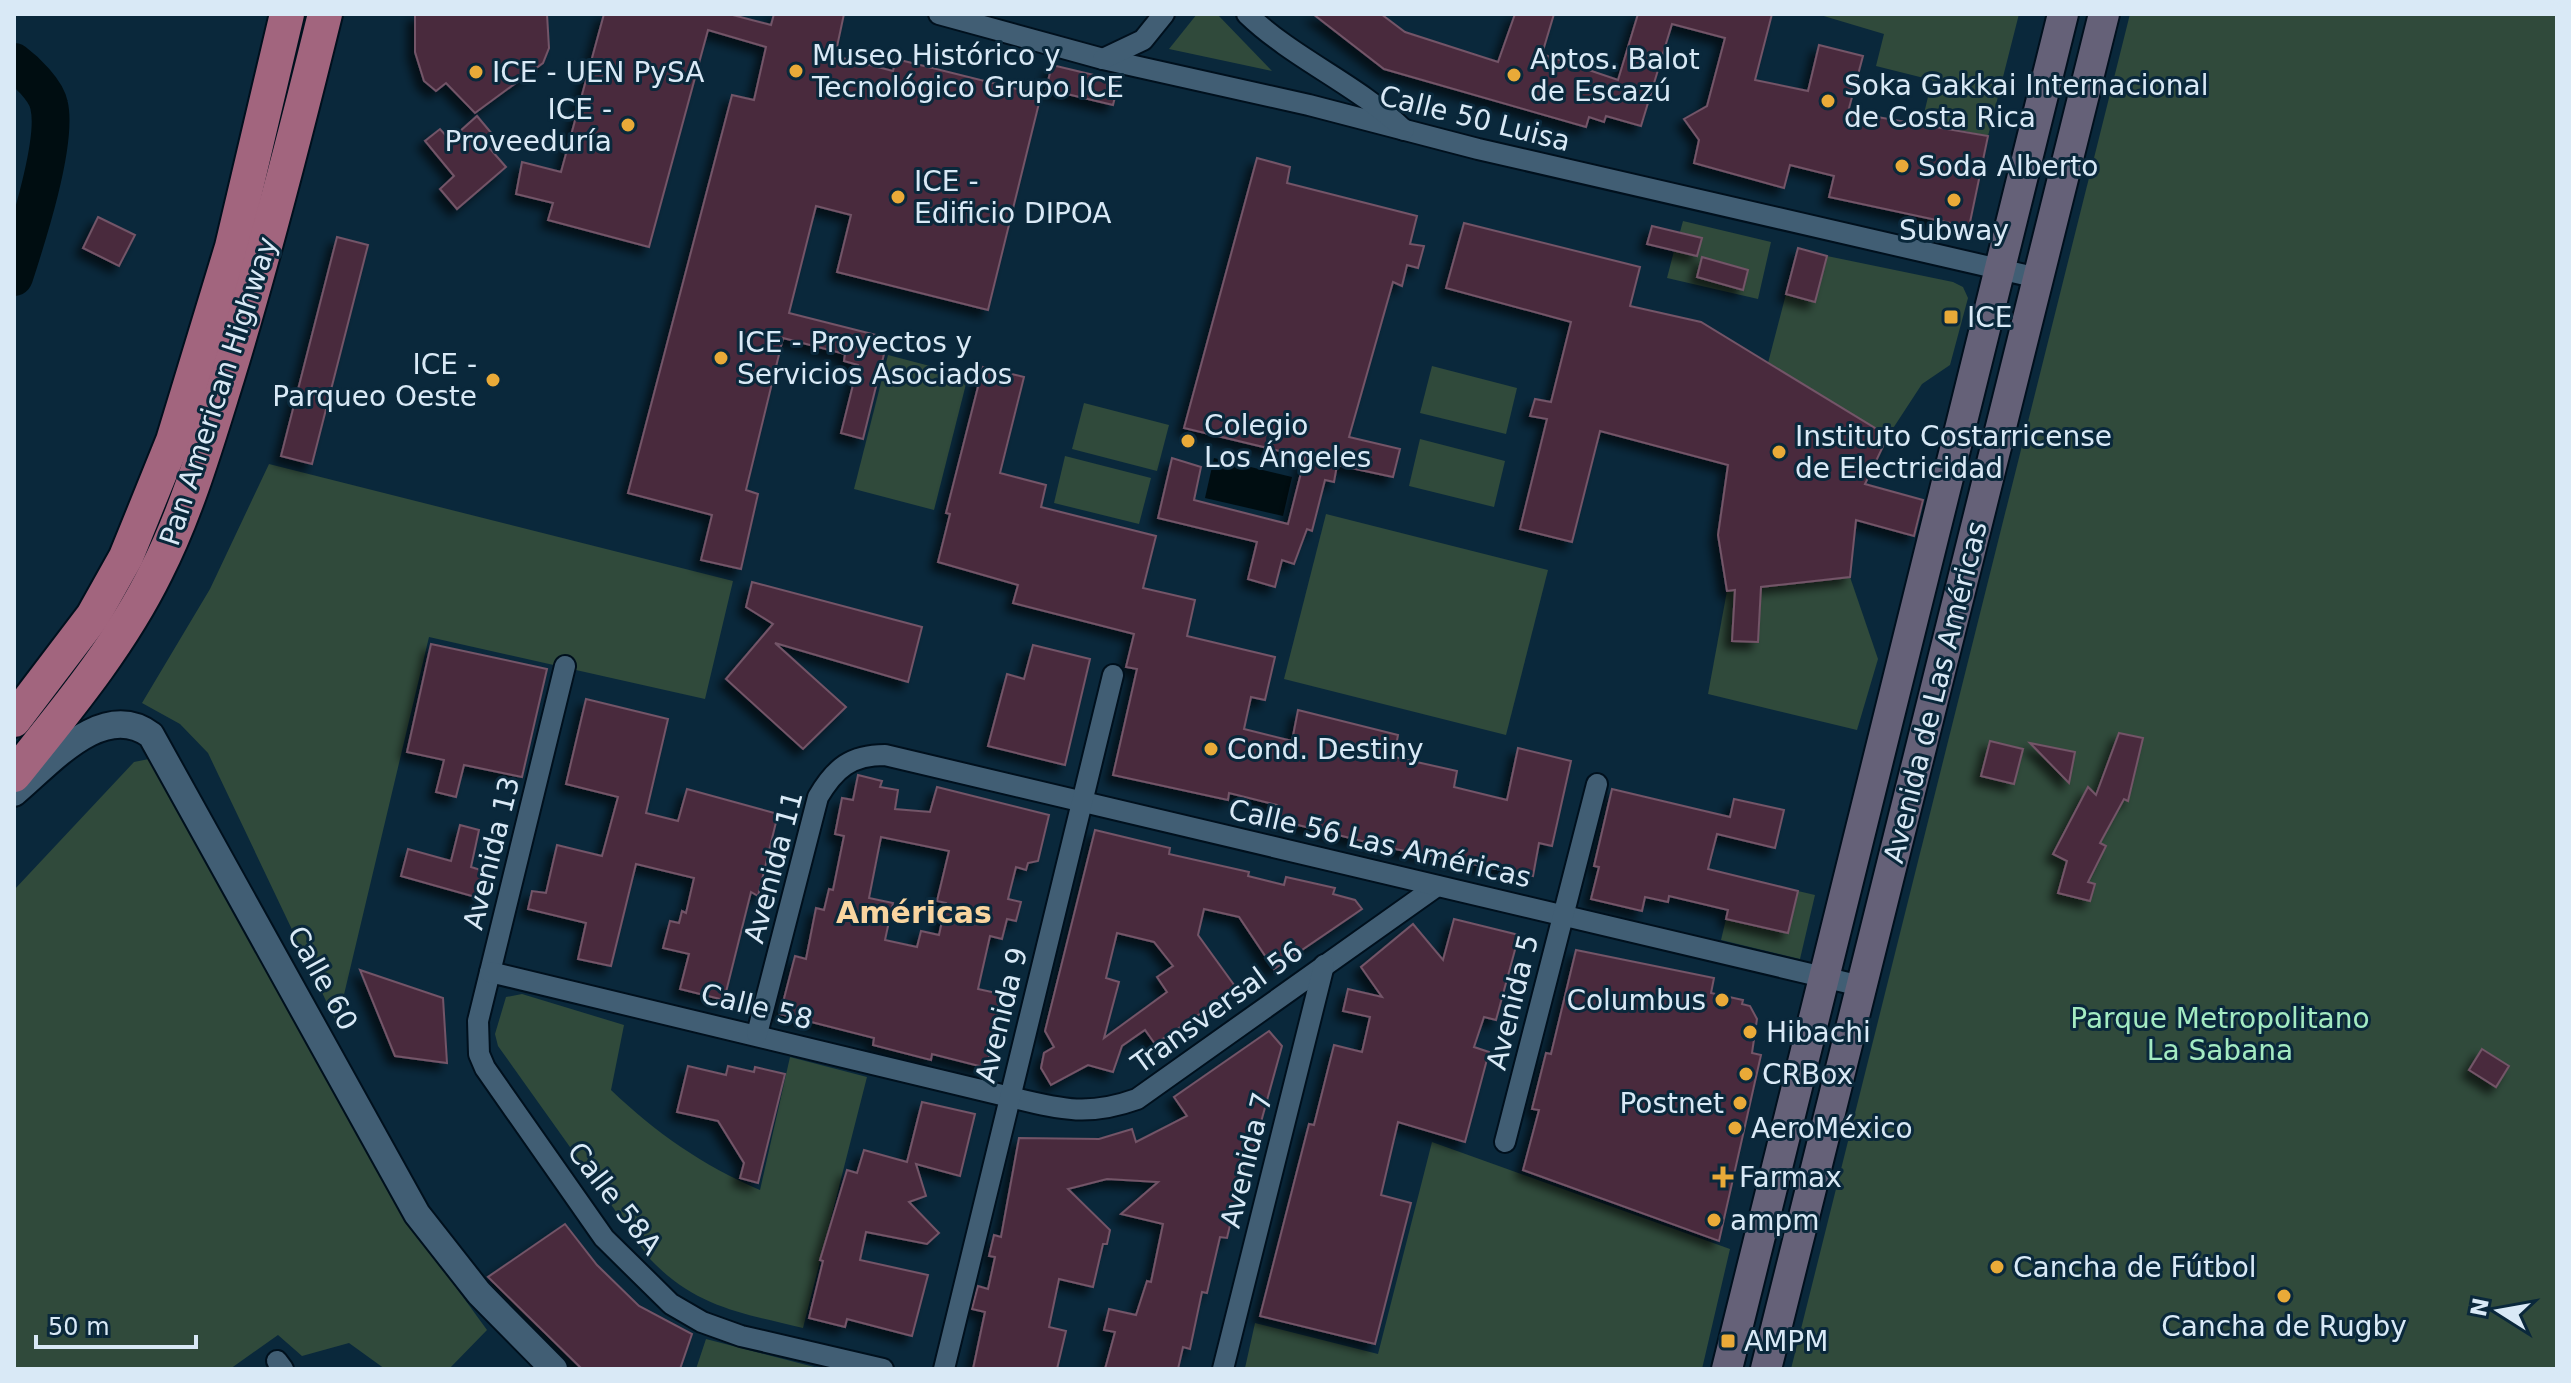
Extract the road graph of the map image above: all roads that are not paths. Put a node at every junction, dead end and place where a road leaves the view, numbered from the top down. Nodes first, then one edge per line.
1 (287, 14) edge
2 (325, 14) edge
3 (939, 14) edge
4 (1164, 14) edge
5 (1247, 14) edge
6 (2063, 14) edge
7 (2104, 14) edge
8 (1103, 59) junction
9 (1405, 131) junction
10 (1999, 269) junction
11 (2038, 278) junction
12 (565, 666) dead end
13 (1113, 675) dead end
14 (14, 720) edge
15 (885, 755) joint
16 (14, 775) edge
17 (1597, 784) dead end
18 (14, 793) edge
19 (1082, 802) junction
20 (1437, 886) junction
21 (1563, 915) junction
22 (1324, 965) junction
23 (490, 972) junction
24 (1825, 976) junction
25 (1861, 986) junction
26 (757, 1034) junction
27 (479, 1054) joint
28 (1010, 1097) junction
29 (1505, 1142) dead end
30 (554, 1369) edge
31 (883, 1369) edge
32 (944, 1369) edge
33 (1223, 1369) edge
34 (1727, 1369) edge
35 (1766, 1369) edge

1 - 14 highway
2 - 16 highway, Pan American Highway
3 - 8 street, Calle 50 Luisa
4 - 8 street
5 - 9 street
6 - 10 main road, Avenida de Las Américas
7 - 11 main road, Avenida de Las Américas
8 - 9 street, Calle 50 Luisa
9 - 10 street, Calle 50 Luisa
10 - 11 street, Calle 50 Luisa
10 - 24 main road, Avenida de Las Américas
11 - 25 main road, Avenida de Las Américas
12 - 23 street, Avenida 13
13 - 19 street, Avenida 9
15 - 19 street, Calle 56 Las Américas
15 - 26 street, Avenida 11
17 - 21 street, Avenida 5
18 - 30 street, Calle 60
19 - 20 street, Calle 56 Las Américas
19 - 28 street, Avenida 9
20 - 21 street, Calle 56 Las Américas
20 - 22 street, Transversal 56
21 - 24 street, Calle 56 Las Américas
21 - 29 street, Avenida 5
22 - 28 street, Transversal 56
22 - 33 street, Avenida 7
23 - 26 street, Calle 58
23 - 27 street, Avenida 13
24 - 25 street, Calle 56 Las Américas
24 - 34 main road, Avenida de Las Américas
25 - 35 main road, Avenida de Las Américas
26 - 28 street, Calle 58
27 - 31 street, Calle 58A
28 - 32 street, Avenida 9

